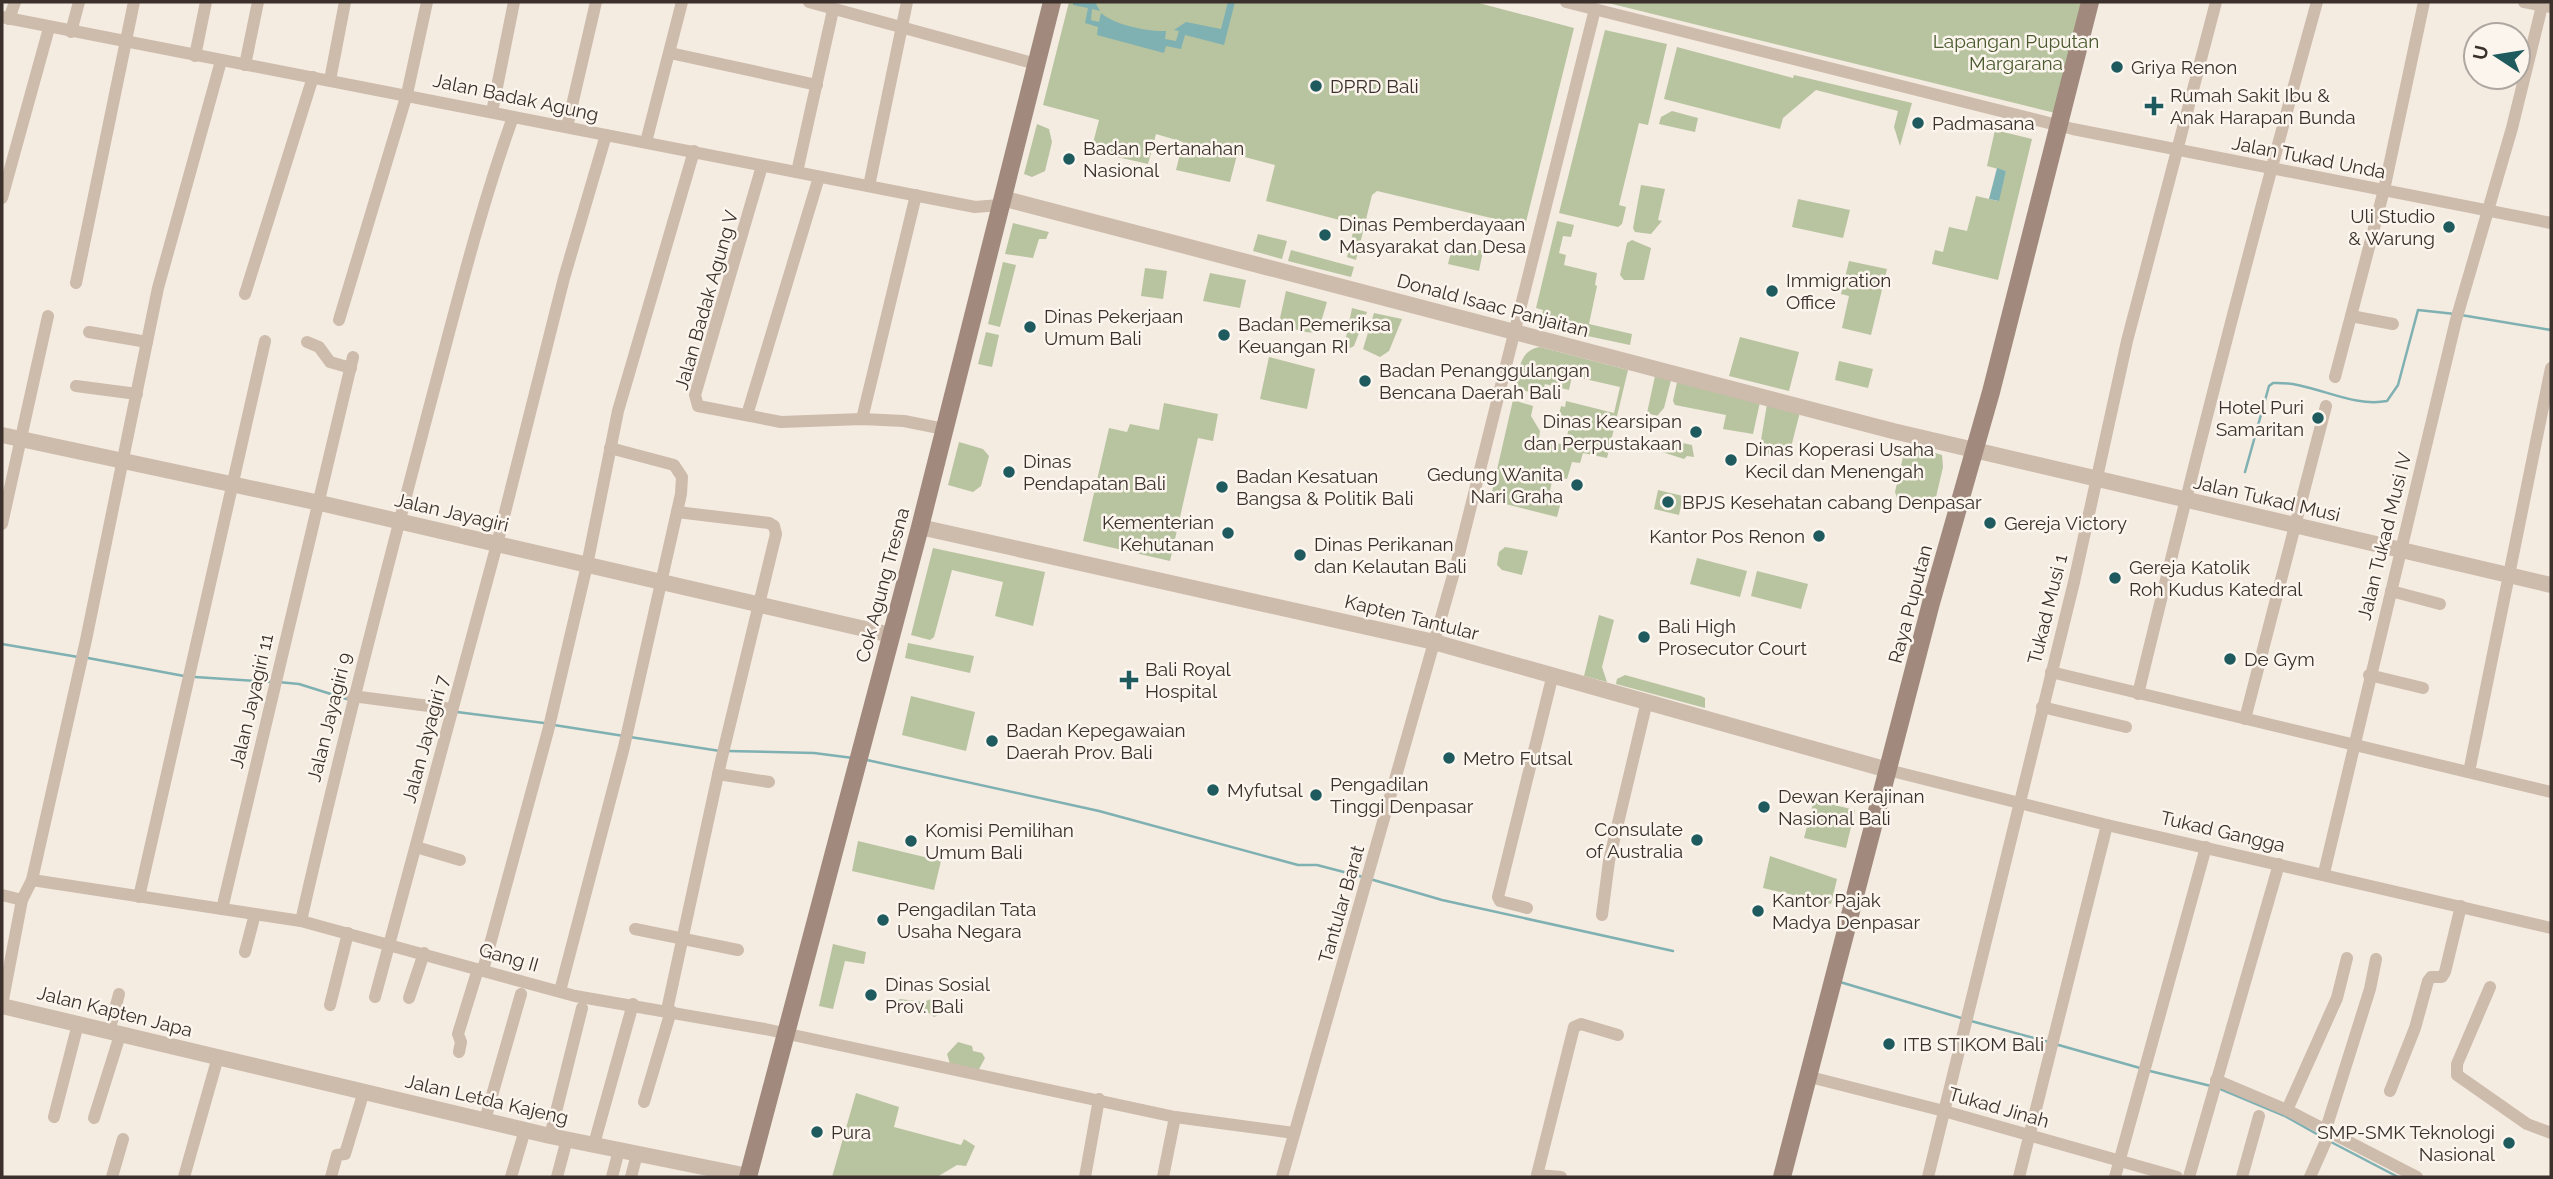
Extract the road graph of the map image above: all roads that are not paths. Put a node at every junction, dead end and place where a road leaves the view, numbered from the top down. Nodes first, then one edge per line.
1 (15, 2) edge
2 (79, 2) edge
3 (134, 2) edge
4 (206, 2) edge
5 (258, 2) edge
6 (345, 2) edge
7 (427, 2) edge
8 (514, 2) edge
9 (596, 2) edge
10 (682, 2) edge
11 (809, 2) edge
12 (907, 2) edge
13 (1052, 2) edge
14 (1566, 2) edge
15 (2090, 2) edge
16 (2216, 2) edge
17 (2317, 2) edge
18 (2424, 2) edge
19 (2524, 2) edge
20 (2545, 4) edge
21 (1595, 9) junction
22 (833, 10) junction
23 (6, 18) edge
24 (49, 28) junction
25 (900, 28) junction
26 (71, 32) junction
27 (127, 44) junction
28 (670, 53) junction
29 (195, 56) junction
30 (221, 61) junction
31 (1037, 64) junction
32 (245, 65) junction
33 (313, 77) junction
34 (330, 80) junction
35 (817, 85) junction
36 (407, 94) junction
37 (492, 112) junction
38 (513, 117) junction
39 (2060, 125) junction
40 (567, 127) junction
41 (606, 135) junction
42 (646, 142) junction
43 (694, 151) junction
44 (2176, 151) junction
45 (762, 166) junction
46 (2273, 170) junction
47 (797, 172) junction
48 (819, 177) junction
49 (869, 186) junction
50 (2384, 190) junction
51 (916, 195) junction
52 (2, 198) edge
53 (999, 208) junction
54 (2486, 210) junction
55 (2551, 223) edge
56 (76, 283) dead end
57 (245, 294) dead end
58 (48, 316) dead end
59 (2351, 316) junction
60 (339, 320) dead end
61 (2393, 324) dead end
62 (89, 332) dead end
63 (1514, 332) junction
64 (264, 341) dead end
65 (147, 342) junction
66 (307, 342) dead end
67 (2551, 368) edge
68 (2335, 377) dead end
69 (76, 386) dead end
70 (137, 394) junction
71 (2326, 406) dead end
72 (747, 415) junction
73 (862, 419) junction
74 (944, 429) junction
75 (2, 435) edge
76 (19, 438) junction
77 (610, 448) junction
78 (1975, 450) junction
79 (124, 461) junction
80 (2098, 481) junction
81 (231, 484) junction
82 (2185, 501) junction
83 (320, 503) junction
84 (677, 512) junction
85 (397, 522) junction
86 (2, 524) edge
87 (2294, 526) junction
88 (920, 527) junction
89 (498, 544) junction
90 (2401, 549) junction
91 (587, 565) junction
92 (2511, 575) junction
93 (662, 582) junction
94 (2551, 585) edge
95 (2390, 592) junction
96 (760, 604) junction
97 (2440, 604) dead end
98 (891, 635) junction
99 (1434, 642) junction
100 (2051, 672) junction
101 (2369, 676) junction
102 (1552, 678) junction
103 (2423, 688) dead end
104 (2138, 694) junction
105 (352, 700) junction
106 (1647, 701) junction
107 (2042, 707) junction
108 (451, 714) junction
109 (2245, 719) junction
110 (2126, 727) dead end
111 (2352, 743) junction
112 (719, 767) junction
113 (1888, 770) junction
114 (2469, 772) junction
115 (769, 782) dead end
116 (2551, 792) edge
117 (2018, 802) junction
118 (2107, 825) junction
119 (416, 847) junction
120 (2206, 847) junction
121 (460, 860) dead end
122 (2279, 864) junction
123 (2324, 873) junction
124 (32, 880) junction
125 (2, 895) edge
126 (139, 897) junction
127 (22, 900) junction
128 (2461, 906) junction
129 (1528, 908) dead end
130 (222, 909) junction
131 (255, 914) junction
132 (1602, 915) dead end
133 (301, 922) junction
134 (2551, 928) edge
135 (635, 929) dead end
136 (348, 933) junction
137 (681, 940) junction
138 (388, 943) junction
139 (738, 950) dead end
140 (245, 952) dead end
141 (424, 953) junction
142 (2347, 958) dead end
143 (2376, 959) dead end
144 (481, 969) junction
145 (2490, 987) dead end
146 (560, 991) junction
147 (119, 994) dead end
148 (521, 994) dead end
149 (375, 997) dead end
150 (409, 998) dead end
151 (633, 1004) junction
152 (330, 1005) dead end
153 (2, 1006) edge
154 (582, 1008) dead end
155 (669, 1011) junction
156 (78, 1024) junction
157 (115, 1034) junction
158 (787, 1034) junction
159 (1618, 1035) dead end
160 (459, 1052) dead end
161 (218, 1057) junction
162 (1810, 1077) junction
163 (2215, 1082) junction
164 (364, 1091) junction
165 (2390, 1091) dead end
166 (1099, 1099) junction
167 (644, 1102) dead end
168 (2287, 1110) junction
169 (1944, 1111) junction
170 (54, 1116) dead end
171 (2259, 1116) dead end
172 (1175, 1117) junction
173 (94, 1118) dead end
174 (485, 1120) junction
175 (525, 1130) junction
176 (1294, 1133) junction
177 (2551, 1133) edge
178 (2030, 1135) junction
179 (550, 1136) junction
180 (2326, 1137) junction
181 (123, 1139) dead end
182 (567, 1139) junction
183 (594, 1144) junction
184 (619, 1150) junction
185 (637, 1154) junction
186 (2120, 1161) junction
187 (113, 1177) edge
188 (184, 1177) edge
189 (331, 1177) edge
190 (511, 1177) edge
191 (558, 1177) edge
192 (612, 1177) edge
193 (631, 1177) edge
194 (748, 1177) edge
195 (1085, 1177) edge
196 (1163, 1177) edge
197 (1282, 1177) edge
198 (1555, 1177) edge
199 (1782, 1177) edge
200 (1928, 1177) edge
201 (2020, 1177) edge
202 (2115, 1177) edge
203 (2176, 1177) edge
204 (2189, 1177) edge
205 (2242, 1177) edge
206 (2310, 1177) edge
207 (2417, 1177) edge

1 - 23 street
2 - 26 street
3 - 27 street
4 - 29 street
5 - 32 street
6 - 34 street
7 - 36 street
8 - 37 street
9 - 40 street
10 - 28 street
11 - 22 street
12 - 25 street
13 - 31 main road, Cok Agung Tresna
14 - 21 street, Jalan Tukad Unda
15 - 39 main road, Raya Puputan
16 - 44 street, Tukad Musi 1
17 - 46 street
18 - 50 street
19 - 20 street
20 - 54 street, Jalan Tukad Musi IV
21 - 39 street, Jalan Tukad Unda
21 - 63 street, Tantular Barat
22 - 25 street
22 - 35 street
23 - 24 street, Jalan Badak Agung
24 - 26 street, Jalan Badak Agung
24 - 52 street
25 - 31 street
25 - 49 street
26 - 27 street, Jalan Badak Agung
27 - 29 street, Jalan Badak Agung
27 - 56 street
28 - 35 street
28 - 42 street
29 - 30 street, Jalan Badak Agung
30 - 32 street, Jalan Badak Agung
30 - 65 street
31 - 53 main road, Cok Agung Tresna
32 - 33 street, Jalan Badak Agung
33 - 34 street, Jalan Badak Agung
33 - 57 street
34 - 36 street, Jalan Badak Agung
35 - 47 street
36 - 37 street, Jalan Badak Agung
36 - 60 street
37 - 38 street, Jalan Badak Agung
38 - 40 street, Jalan Badak Agung
38 - 85 street, Jalan Jayagiri 9
39 - 44 street, Jalan Tukad Unda
39 - 78 main road, Raya Puputan
40 - 41 street, Jalan Badak Agung
41 - 42 street, Jalan Badak Agung
41 - 89 street, Jalan Jayagiri 7
42 - 43 street, Jalan Badak Agung
43 - 45 street, Jalan Badak Agung
43 - 77 street
44 - 46 street, Jalan Tukad Unda
44 - 80 street, Tukad Musi 1
45 - 47 street, Jalan Badak Agung
45 - 72 street, Jalan Badak Agung V
46 - 50 street, Jalan Tukad Unda
46 - 82 street
47 - 48 street, Jalan Badak Agung
48 - 49 street, Jalan Badak Agung
48 - 72 street
49 - 51 street, Jalan Badak Agung
50 - 54 street, Jalan Tukad Unda
50 - 59 street
51 - 53 street, Jalan Badak Agung
51 - 73 street
53 - 63 street, Donald Isaac Panjaitan
53 - 74 main road, Cok Agung Tresna
54 - 55 street, Jalan Tukad Unda
54 - 90 street, Jalan Tukad Musi IV
58 - 76 street
59 - 61 street
59 - 68 street
62 - 65 street
63 - 78 street, Donald Isaac Panjaitan
63 - 99 street, Tantular Barat
64 - 81 street
65 - 70 street
66 - 83 street, Jalan Jayagiri 11
67 - 92 street
69 - 70 street
70 - 79 street
71 - 87 street
72 - 73 street, Jalan Badak Agung V
73 - 74 street, Jalan Badak Agung V
74 - 88 main road, Cok Agung Tresna
75 - 76 street, Jalan Jayagiri
76 - 79 street, Jalan Jayagiri
76 - 86 street
77 - 84 street
77 - 91 street
78 - 80 street, Jalan Tukad Musi
78 - 113 main road, Raya Puputan
79 - 81 street, Jalan Jayagiri
79 - 124 street
80 - 82 street, Jalan Tukad Musi
80 - 100 street, Tukad Musi 1
81 - 83 street, Jalan Jayagiri
81 - 126 street
82 - 87 street, Jalan Tukad Musi
82 - 104 street
83 - 85 street, Jalan Jayagiri
83 - 130 street, Jalan Jayagiri 11
84 - 93 street
84 - 96 street
85 - 89 street, Jalan Jayagiri
85 - 105 street, Jalan Jayagiri 9
87 - 90 street, Jalan Tukad Musi
87 - 109 street
88 - 98 main road, Cok Agung Tresna
88 - 99 street, Kapten Tantular
89 - 91 street, Jalan Jayagiri
89 - 108 street, Jalan Jayagiri 7
90 - 92 street, Jalan Tukad Musi
90 - 95 street, Jalan Tukad Musi IV
91 - 93 street, Jalan Jayagiri
91 - 144 street
92 - 94 street, Jalan Tukad Musi
92 - 114 street
93 - 96 street, Jalan Jayagiri
93 - 146 street
95 - 97 street
95 - 101 street, Jalan Tukad Musi IV
96 - 98 street, Jalan Jayagiri
96 - 112 street
98 - 158 main road, Cok Agung Tresna
99 - 102 street, Kapten Tantular
99 - 176 street, Tantular Barat
100 - 104 street
100 - 107 street, Tukad Musi 1
101 - 103 street
101 - 111 street, Jalan Tukad Musi IV
102 - 106 street, Kapten Tantular
102 - 129 street
104 - 109 street
105 - 108 street
105 - 133 street, Jalan Jayagiri 9
106 - 113 street, Kapten Tantular
106 - 132 street
107 - 110 street
107 - 117 street, Tukad Musi 1
108 - 119 street, Jalan Jayagiri 7
109 - 111 street
111 - 114 street
111 - 123 street, Jalan Tukad Musi IV
112 - 115 street
112 - 137 street
113 - 117 street, Tukad Gangga
113 - 162 main road, Raya Puputan
114 - 116 street
117 - 118 street, Tukad Gangga
117 - 169 street, Tukad Musi 1
118 - 120 street, Tukad Gangga
118 - 178 street
119 - 121 street
119 - 138 street, Jalan Jayagiri 7
120 - 122 street, Tukad Gangga
120 - 186 street
122 - 123 street, Tukad Gangga
122 - 163 street
123 - 128 street, Tukad Gangga
124 - 126 street, Gang II
124 - 127 street
125 - 127 street
126 - 130 street, Gang II
127 - 153 street
128 - 134 street, Tukad Gangga
128 - 165 street
130 - 131 street, Gang II
131 - 133 street, Gang II
131 - 140 street
133 - 136 street, Gang II
135 - 137 street
136 - 138 street, Gang II
136 - 152 street
137 - 139 street
137 - 155 street
138 - 141 street, Gang II
138 - 149 street, Jalan Jayagiri 7
141 - 144 street, Gang II
141 - 150 street
142 - 168 street
143 - 180 street
144 - 146 street, Gang II
144 - 160 street
145 - 177 street
146 - 151 street, Gang II
147 - 157 street
148 - 174 street
151 - 155 street, Gang II
151 - 183 street
153 - 156 street, Jalan Kapten Japa
154 - 179 street
155 - 158 street, Gang II
155 - 167 street
156 - 157 street, Jalan Kapten Japa
156 - 170 street
157 - 161 street, Jalan Kapten Japa
157 - 173 street
158 - 166 street, Gang II
158 - 194 main road, Cok Agung Tresna
159 - 198 street
161 - 164 street, Jalan Letda Kajeng
161 - 188 street
162 - 169 street, Tukad Jinah
162 - 199 main road, Raya Puputan
163 - 168 street
163 - 204 street
164 - 174 street, Jalan Letda Kajeng
164 - 189 street
166 - 172 street, Gang II
166 - 195 street
168 - 180 street
169 - 178 street, Tukad Jinah
169 - 200 street, Tukad Musi 1
171 - 205 street
172 - 176 street, Gang II
172 - 196 street
174 - 175 street, Jalan Letda Kajeng
175 - 179 street, Jalan Letda Kajeng
175 - 190 street
176 - 197 street, Tantular Barat
178 - 186 street, Tukad Jinah
178 - 201 street
179 - 182 street, Jalan Letda Kajeng
180 - 206 street
180 - 207 street
181 - 187 street
182 - 183 street, Jalan Letda Kajeng
182 - 191 street
183 - 184 street, Jalan Letda Kajeng
184 - 185 street, Jalan Letda Kajeng
184 - 192 street
185 - 193 street
185 - 194 street, Jalan Letda Kajeng
186 - 202 street
186 - 203 street, Tukad Jinah

